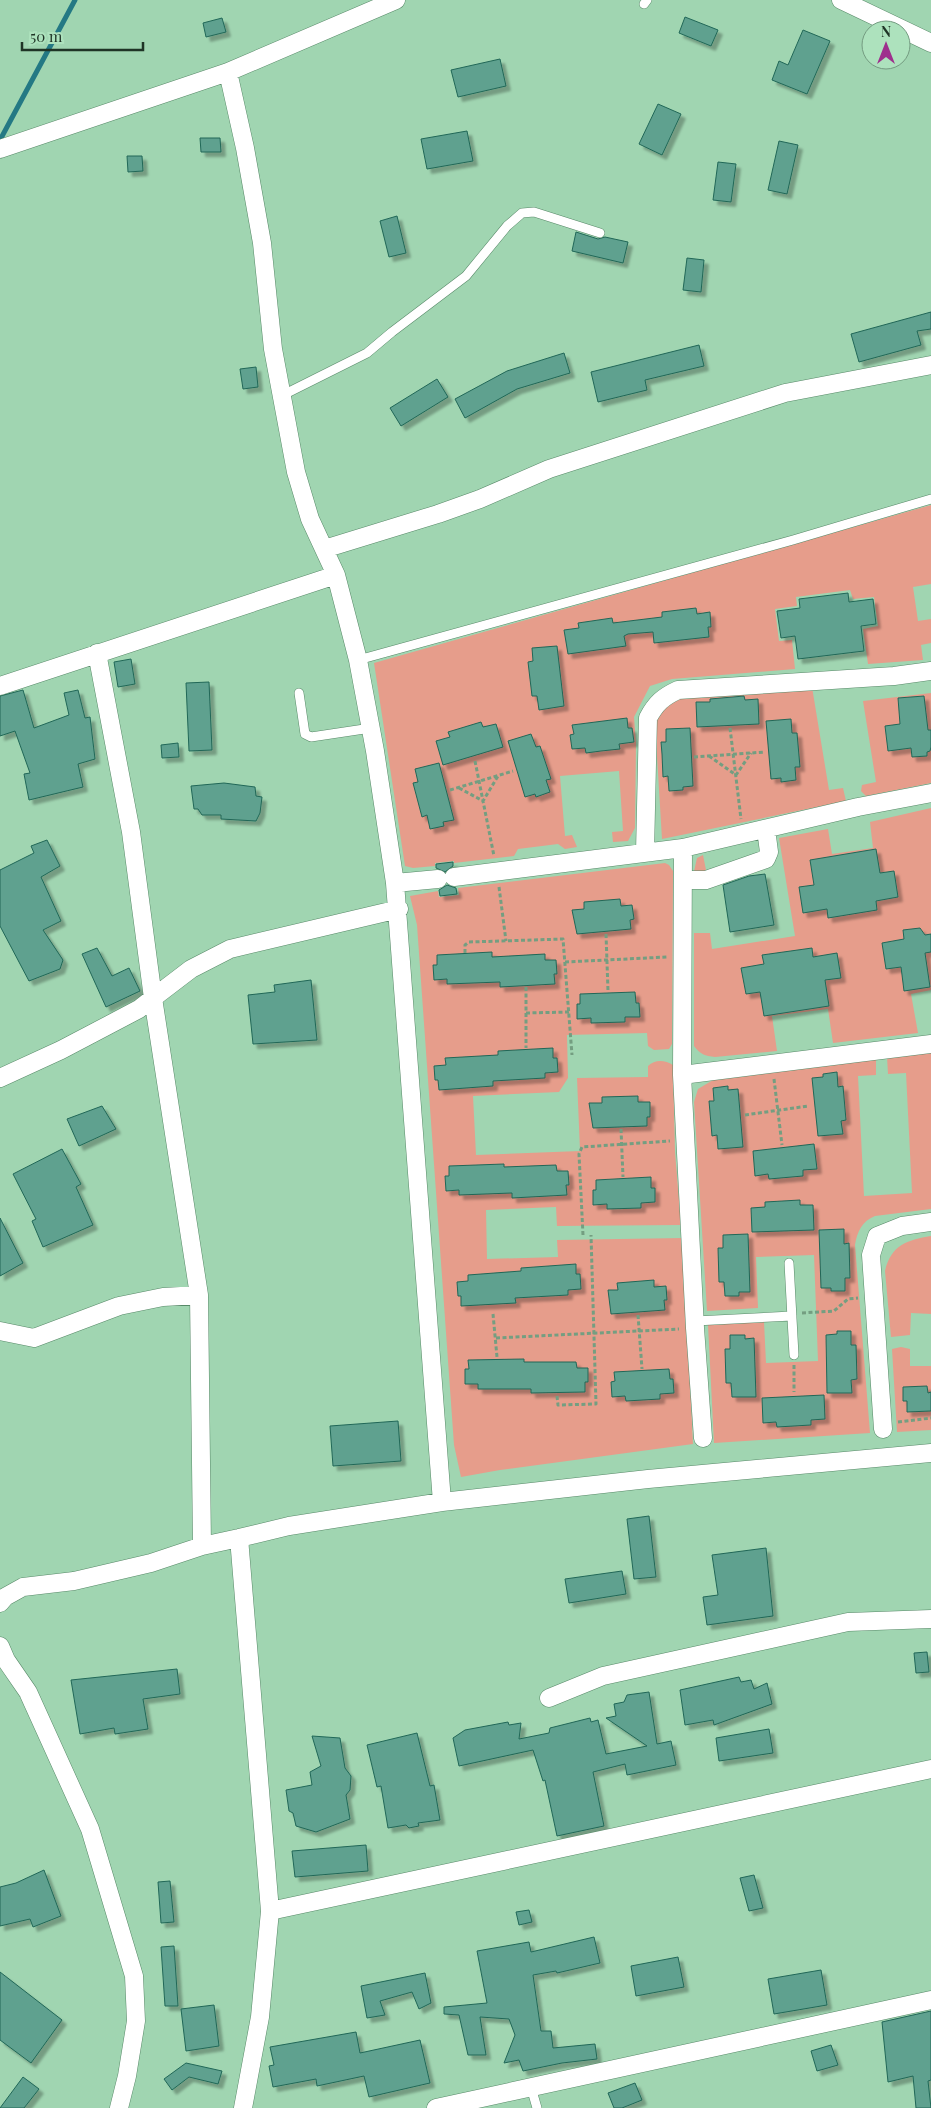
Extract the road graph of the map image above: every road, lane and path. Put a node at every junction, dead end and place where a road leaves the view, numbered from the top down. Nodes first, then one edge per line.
1 (396, 0) edge
2 (840, 0) edge
3 (931, 43) edge
4 (228, 72) junction
5 (0, 149) edge
6 (600, 233) dead end
7 (931, 366) edge
8 (281, 396) junction
9 (931, 499) edge
10 (324, 549) junction
11 (336, 574) junction
12 (97, 653) junction
13 (358, 660) junction
14 (931, 672) edge
15 (0, 686) edge
16 (298, 692) dead end
17 (371, 728) junction
18 (730, 728) dead end
19 (765, 752) dead end
20 (752, 753) junction
21 (733, 754) junction
22 (708, 756) junction
23 (694, 757) dead end
24 (475, 761) dead end
25 (513, 771) dead end
26 (736, 774) junction
27 (499, 776) junction
28 (479, 782) junction
29 (459, 788) junction
30 (450, 790) dead end
31 (931, 793) edge
32 (483, 801) junction
33 (766, 829) junction
34 (743, 834) junction
35 (683, 848) junction
36 (645, 853) junction
37 (497, 872) junction
38 (683, 880) junction
39 (395, 883) junction
40 (399, 909) junction
41 (606, 934) dead end
42 (506, 941) junction
43 (465, 953) dead end
44 (682, 957) junction
45 (607, 960) junction
46 (565, 962) junction
47 (526, 987) dead end
48 (608, 991) dead end
49 (153, 998) junction
50 (569, 1012) junction
51 (526, 1013) junction
52 (931, 1044) edge
53 (526, 1048) dead end
54 (572, 1055) dead end
55 (772, 1064) junction
56 (682, 1075) junction
57 (0, 1078) edge
58 (808, 1106) dead end
59 (777, 1111) junction
60 (745, 1115) dead end
61 (621, 1129) dead end
62 (685, 1140) junction
63 (622, 1144) junction
64 (782, 1145) dead end
65 (623, 1177) dead end
66 (931, 1222) edge
67 (582, 1235) dead end
68 (590, 1235) dead end
69 (789, 1263) dead end
70 (200, 1295) junction
71 (874, 1297) junction
72 (493, 1314) dead end
73 (638, 1315) dead end
74 (792, 1315) junction
75 (695, 1324) junction
76 (0, 1331) edge
77 (639, 1332) junction
78 (593, 1333) junction
79 (496, 1338) junction
80 (794, 1355) joint
81 (497, 1357) dead end
82 (642, 1369) dead end
83 (794, 1392) dead end
84 (558, 1396) dead end
85 (931, 1418) edge
86 (883, 1427) joint
87 (703, 1438) dead end
88 (931, 1453) edge
89 (442, 1502) junction
90 (239, 1538) junction
91 (202, 1546) junction
92 (0, 1603) edge
93 (931, 1619) edge
94 (0, 1646) edge
95 (550, 1698) dead end
96 (931, 1769) edge
97 (270, 1911) junction
98 (931, 2000) edge
99 (531, 2087) junction
100 (118, 2108) edge
101 (243, 2108) edge
102 (436, 2108) edge
103 (537, 2108) edge

1 - 4 street
2 - 3 street
4 - 5 street
4 - 8 street
6 - 8 lane
7 - 10 street
8 - 10 street
9 - 13 lane
10 - 11 street
11 - 12 street
11 - 13 street
12 - 15 street
12 - 49 street
13 - 17 street
14 - 36 street
16 - 17 lane
17 - 39 street
18 - 21 path
19 - 20 path
20 - 21 path
20 - 26 path
21 - 22 path
21 - 26 path
22 - 23 path
22 - 26 path
24 - 28 path
25 - 27 path
26 - 34 path
27 - 28 path
27 - 32 path
28 - 29 path
28 - 32 path
29 - 30 path
29 - 32 path
31 - 33 street
32 - 37 path
33 - 34 street
33 - 38 street
34 - 35 street
35 - 36 street
35 - 38 street
36 - 37 street
37 - 39 street
37 - 42 path
38 - 44 street
39 - 40 street
40 - 49 street
40 - 89 street
41 - 45 path
42 - 43 path
42 - 46 path
44 - 45 path
44 - 56 street
45 - 46 path
45 - 48 path
46 - 50 path
47 - 51 path
49 - 57 street
49 - 70 street
50 - 51 path
50 - 54 path
51 - 53 path
52 - 55 street
55 - 56 street
55 - 59 path
56 - 62 street
58 - 59 path
59 - 60 path
59 - 64 path
61 - 63 path
62 - 63 path
62 - 75 street
63 - 65 path
63 - 67 path
66 - 71 street
68 - 78 path
69 - 74 lane
70 - 76 street
70 - 91 street
71 - 74 path
71 - 86 street
72 - 79 path
73 - 77 path
74 - 75 lane
74 - 80 lane
75 - 77 path
75 - 87 street
77 - 78 path
77 - 82 path
78 - 79 path
78 - 84 path
79 - 81 path
80 - 83 path
85 - 86 path
88 - 89 street
89 - 90 street
90 - 91 street
90 - 97 street
91 - 92 street
93 - 95 street
94 - 100 street
96 - 97 street
97 - 101 street
98 - 99 street
99 - 102 street
99 - 103 lane

